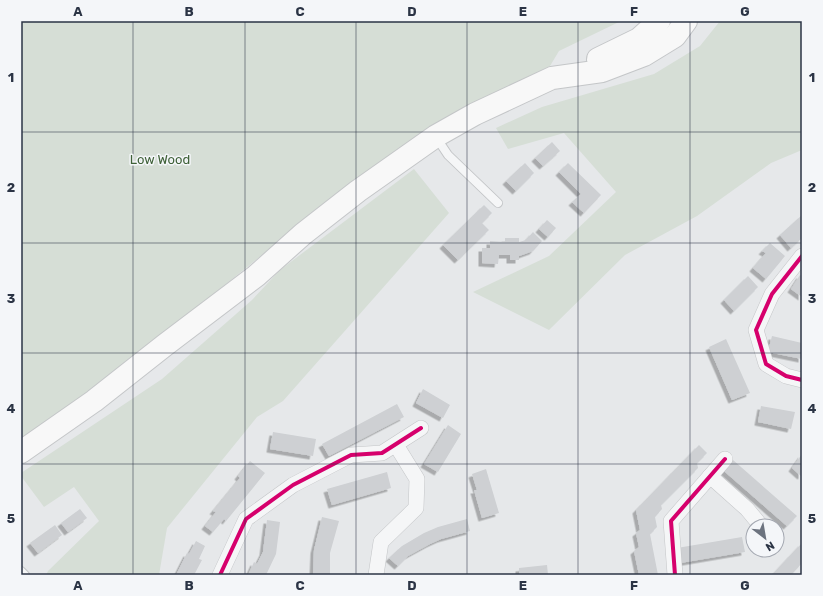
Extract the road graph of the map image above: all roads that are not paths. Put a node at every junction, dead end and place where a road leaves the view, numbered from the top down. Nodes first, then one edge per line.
1 (659, 21) edge
2 (686, 21) edge
3 (567, 75) junction
4 (436, 136) junction
5 (498, 203) dead end
6 (802, 256) edge
7 (802, 380) edge
8 (421, 428) dead end
9 (396, 445) junction
10 (21, 452) edge
11 (725, 459) dead end
12 (710, 476) junction
13 (754, 518) edge
14 (21, 571) edge
15 (25, 575) edge
16 (220, 575) edge
17 (376, 575) edge
18 (675, 575) edge

1 - 3 main road
2 - 3 main road
3 - 4 main road
4 - 5 lane
4 - 10 main road
6 - 7 street
8 - 9 street
9 - 16 street
9 - 17 street
11 - 12 street
12 - 13 street
12 - 18 street
14 - 15 lane

